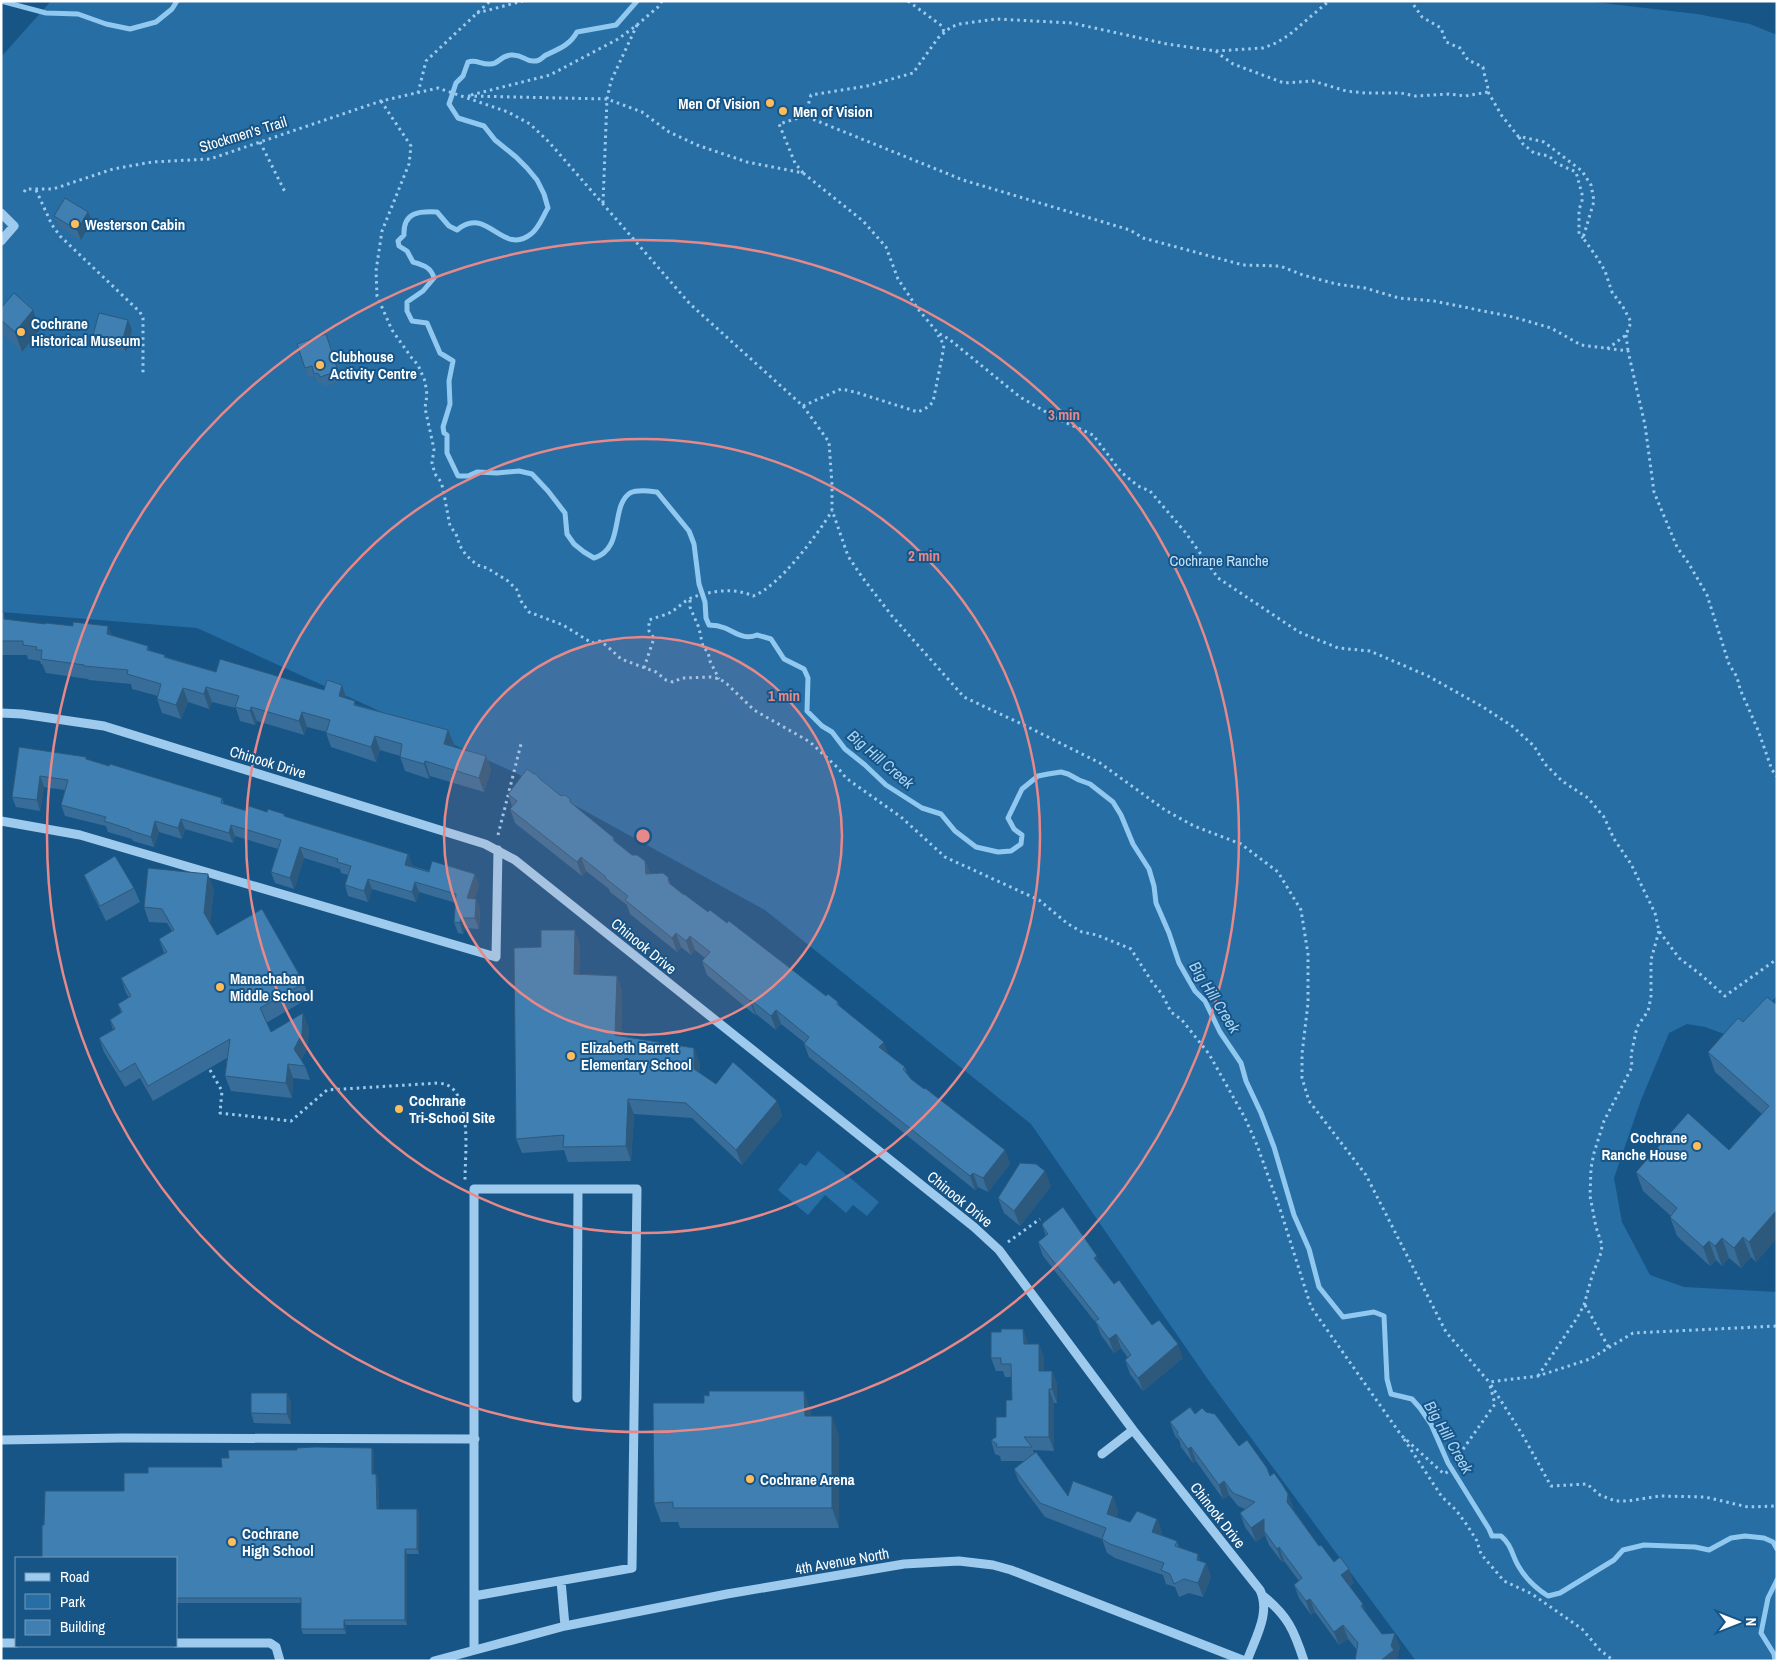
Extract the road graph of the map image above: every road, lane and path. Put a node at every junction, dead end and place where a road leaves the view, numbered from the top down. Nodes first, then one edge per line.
1 (490, 1) edge
2 (523, 1) edge
3 (662, 1) edge
4 (908, 1) edge
5 (1329, 1) edge
6 (1411, 1) edge
7 (476, 13) junction
8 (637, 25) junction
9 (944, 32) junction
10 (1216, 51) junction
11 (1488, 92) junction
12 (418, 93) junction
13 (465, 96) junction
14 (607, 99) junction
15 (381, 101) junction
16 (805, 116) junction
17 (1518, 136) junction
18 (260, 142) junction
19 (803, 173) junction
20 (36, 190) junction
21 (24, 192) dead end
22 (286, 194) dead end
23 (603, 204) junction
24 (1, 213) edge
25 (1584, 238) junction
26 (1, 241) edge
27 (938, 333) junction
28 (1626, 335) junction
29 (1606, 349) junction
30 (1628, 351) junction
31 (143, 376) dead end
32 (803, 406) junction
33 (832, 510) junction
34 (691, 598) junction
35 (644, 668) junction
36 (720, 679) junction
37 (1, 713) edge
38 (521, 744) dead end
39 (1777, 776) edge
40 (1, 821) edge
41 (498, 835) dead end
42 (498, 850) junction
43 (1659, 931) junction
44 (1777, 959) edge
45 (210, 1070) dead end
46 (465, 1184) dead end
47 (578, 1189) junction
48 (1040, 1219) dead end
49 (1008, 1242) dead end
50 (1584, 1305) junction
51 (1777, 1326) edge
52 (1609, 1348) junction
53 (1538, 1376) junction
54 (1489, 1382) junction
55 (577, 1398) dead end
56 (1133, 1430) junction
57 (1401, 1435) junction
58 (475, 1439) junction
59 (1, 1440) edge
60 (1102, 1454) dead end
61 (1777, 1506) edge
62 (562, 1581) junction
63 (1262, 1595) junction
64 (474, 1596) junction
65 (565, 1626) junction
66 (1, 1643) edge
67 (15, 1643) edge
68 (178, 1643) edge
69 (474, 1649) junction
70 (280, 1661) edge
71 (434, 1661) edge
72 (1246, 1661) edge
73 (1304, 1661) edge
74 (1614, 1661) edge

1 - 7 path
2 - 7 path
3 - 8 path
4 - 9 path
5 - 10 path
6 - 11 path
7 - 12 path
8 - 13 path
8 - 14 path
9 - 10 path
9 - 16 path
10 - 11 path
11 - 17 path
12 - 13 path, Stockmen's Trail
12 - 15 path, Stockmen's Trail
13 - 14 path
13 - 23 path
14 - 19 path
14 - 23 path
15 - 18 path, Stockmen's Trail
15 - 35 path
16 - 19 path
16 - 29 path
17 - 25 path
17 - 25 path
18 - 20 path, Stockmen's Trail
18 - 22 path
19 - 27 path
20 - 21 path, Stockmen's Trail
20 - 31 path
23 - 32 path
24 - 26 street
25 - 28 path
27 - 32 path
27 - 43 path
28 - 29 path
28 - 30 path
29 - 30 path
30 - 39 path
32 - 33 path
33 - 34 path
33 - 54 path
34 - 35 path
34 - 36 path
35 - 36 path
36 - 57 path
37 - 42 street, Chinook Drive
38 - 41 path
40 - 42 street
42 - 56 street, Chinook Drive
43 - 44 path
43 - 50 path
45 - 46 path
47 - 55 street
47 - 58 street
47 - 62 street
48 - 49 path
50 - 52 path
50 - 53 path
51 - 52 path
52 - 53 path
53 - 54 path
54 - 57 path
54 - 61 path
56 - 60 street
56 - 63 street, Chinook Drive
57 - 74 path
58 - 59 street
58 - 64 street
62 - 64 street
62 - 65 street
63 - 72 street
63 - 73 street, Chinook Drive
64 - 69 street
65 - 69 street, 4th Avenue North
65 - 72 street, 4th Avenue North
66 - 67 street
68 - 70 street
69 - 71 street, 4th Avenue North

